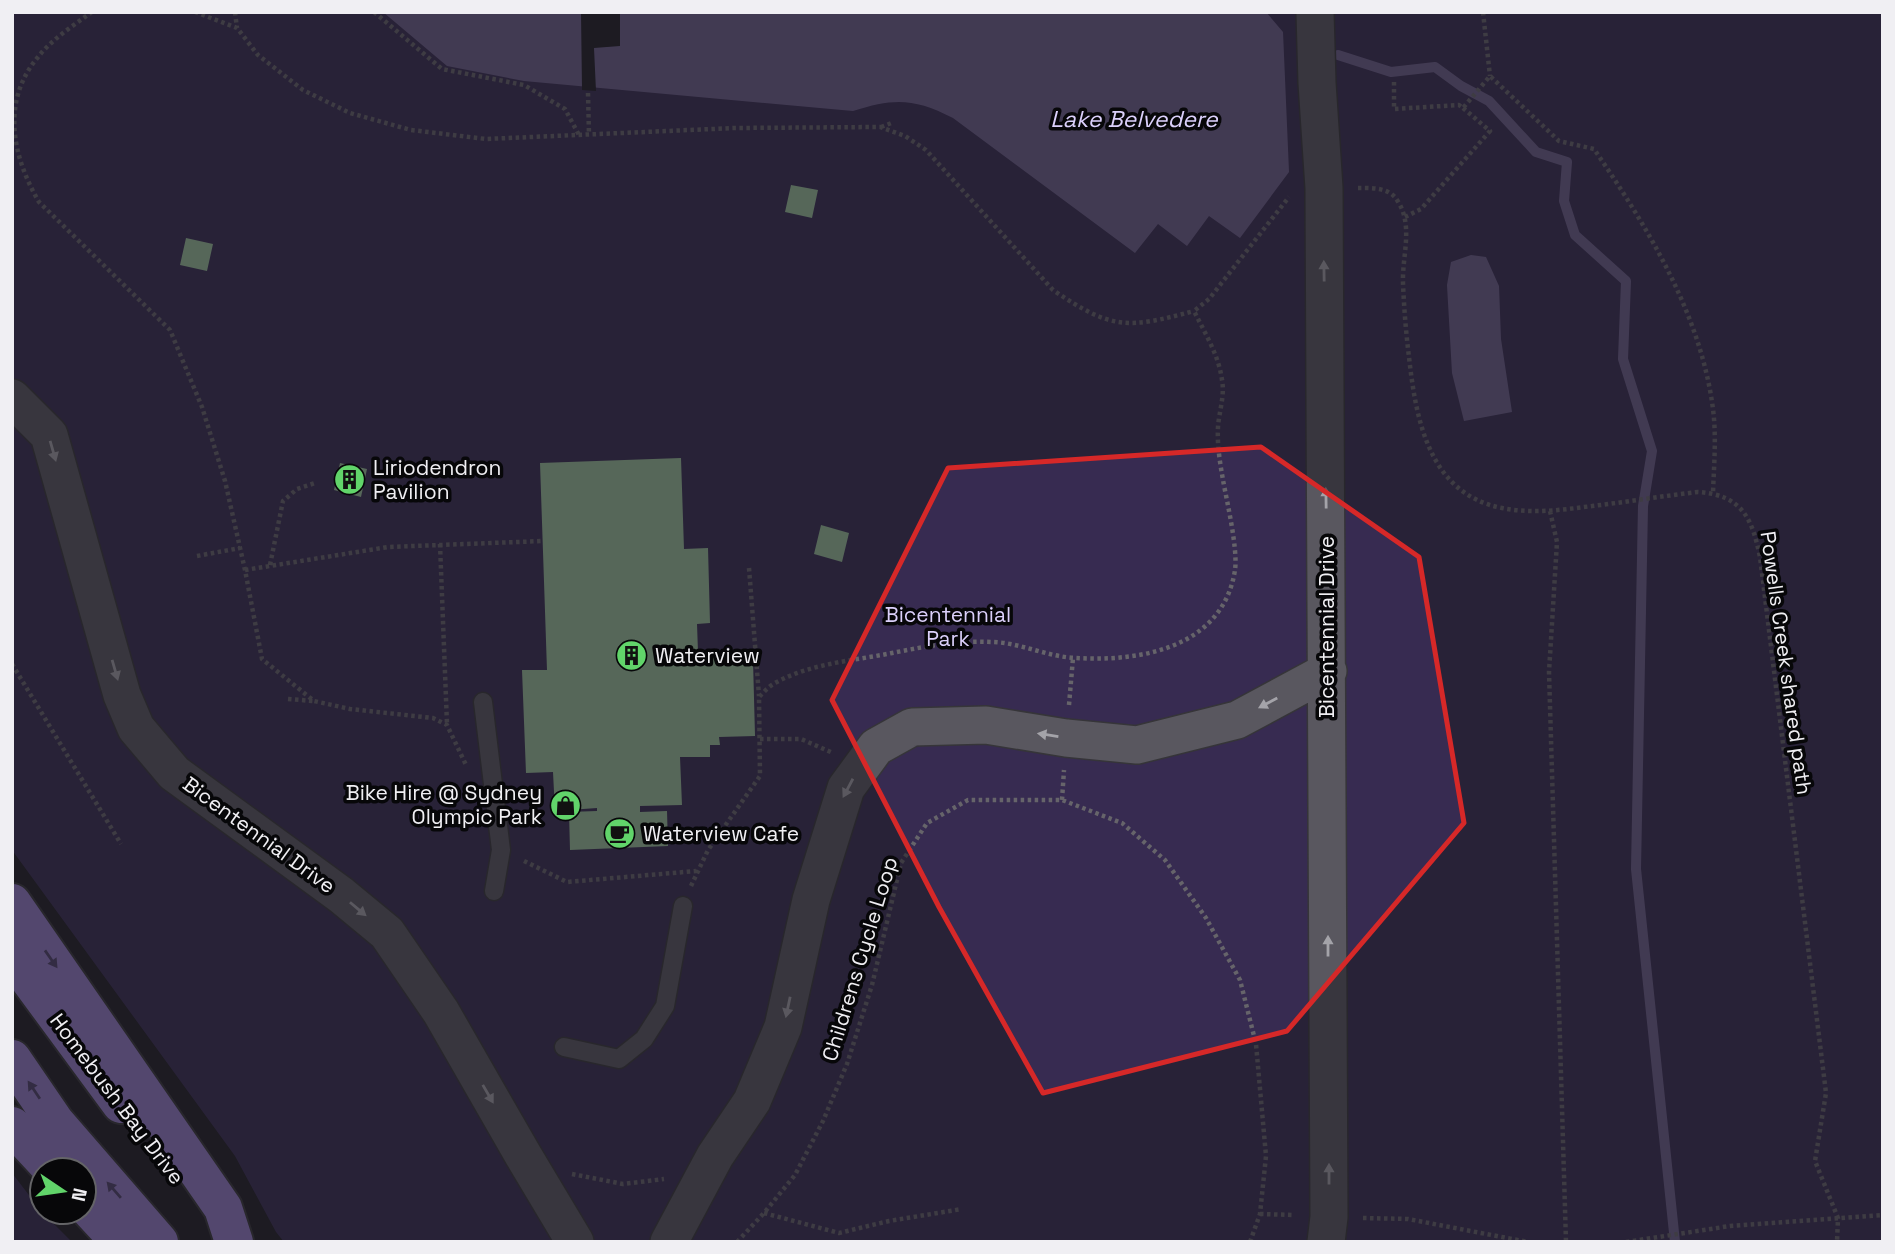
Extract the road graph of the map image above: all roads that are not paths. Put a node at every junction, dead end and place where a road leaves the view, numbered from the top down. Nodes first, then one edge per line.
1 (1315, 12) edge
2 (12, 398) edge
3 (1328, 671) junction
4 (483, 702) dead end
5 (494, 891) dead end
6 (12, 903) edge
7 (683, 906) road end
8 (12, 956) edge
9 (564, 1047) dead end
10 (12, 1059) edge
11 (12, 1126) edge
12 (40, 1156) edge
13 (98, 1218) edge
14 (1327, 1229) edge
15 (120, 1242) edge
16 (159, 1242) edge
17 (224, 1242) edge
18 (234, 1242) edge
19 (575, 1242) edge
20 (669, 1242) edge

3 -> 1 street, Bicentennial Drive
2 -> 19 street, Bicentennial Drive
14 -> 3 street, Bicentennial Drive
3 -> 20 street
4 - 5 lane
6 -> 18 highway
7 - 9 lane
8 - 17 highway, Homebush Bay Drive
16 -> 10 highway
11 - 12 highway
13 - 15 highway

